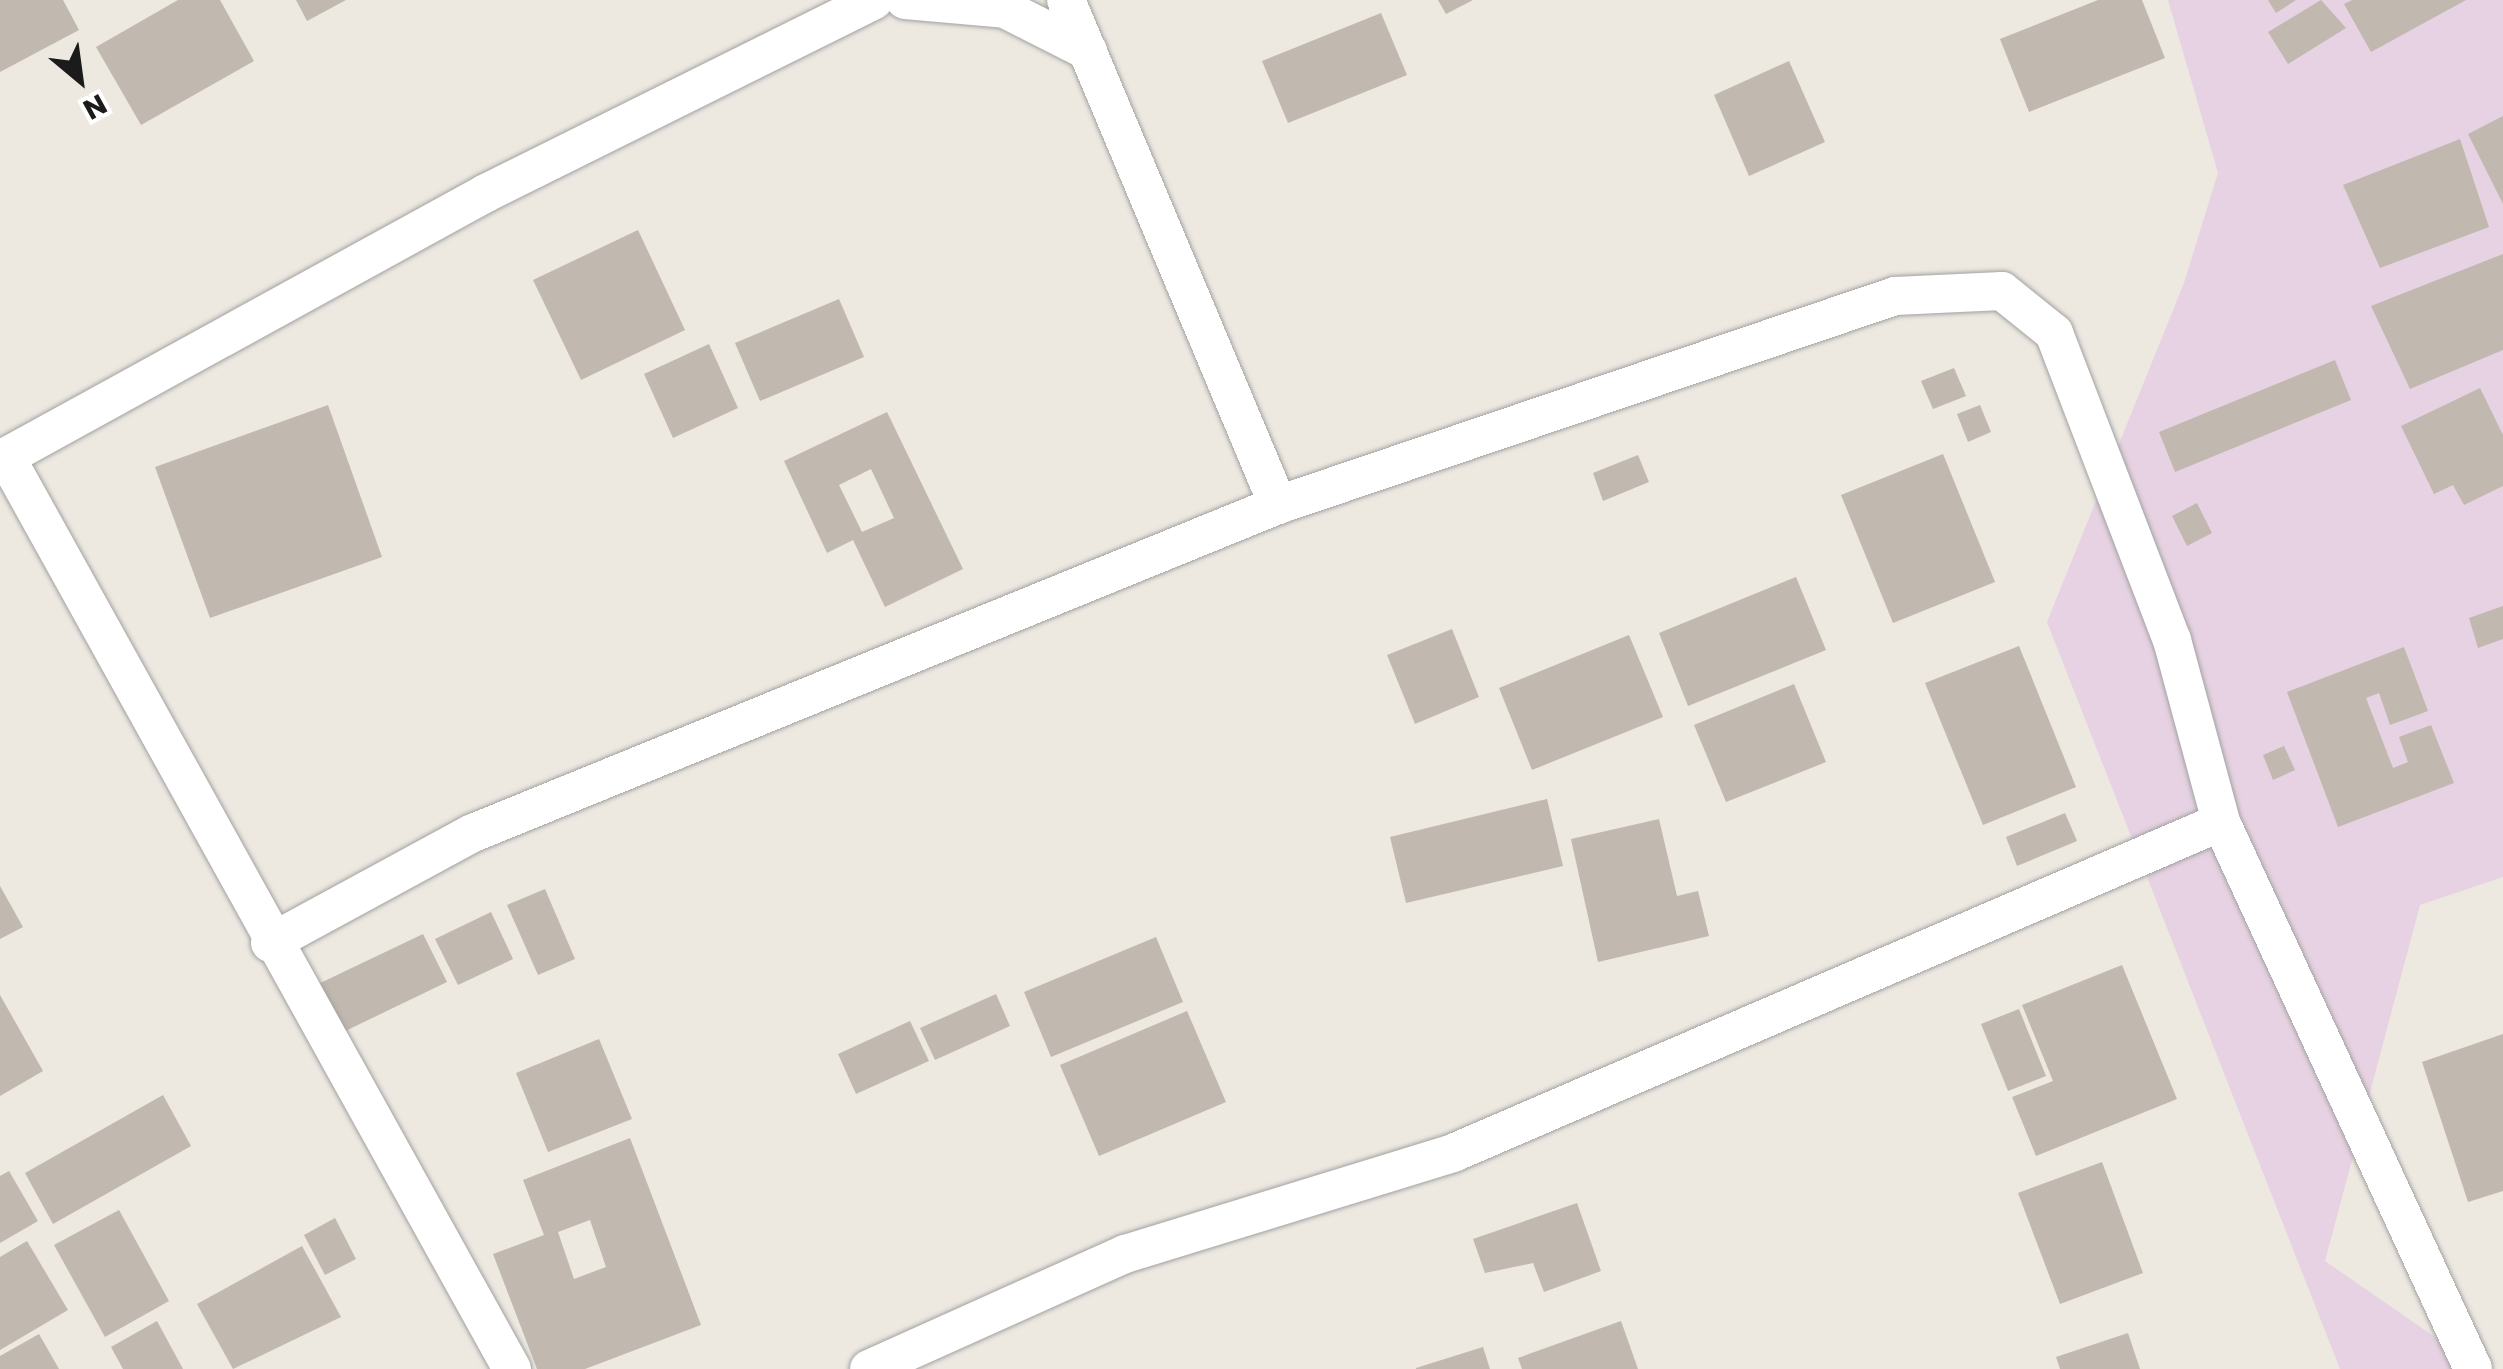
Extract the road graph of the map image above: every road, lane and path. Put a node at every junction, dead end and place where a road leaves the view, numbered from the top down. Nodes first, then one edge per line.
1 (874, 0) edge
2 (905, 0) edge
3 (1066, 0) edge
4 (1088, 51) junction
5 (3, 459) edge
6 (1278, 504) junction
7 (2221, 822) junction
8 (270, 944) junction
9 (512, 1369) edge
10 (869, 1369) edge
11 (2473, 1369) edge

1 - 5 street
2 - 4 street
3 - 4 street
4 - 6 street
5 - 8 street
6 - 7 street
6 - 8 street
7 - 10 street
7 - 11 street
8 - 9 street

